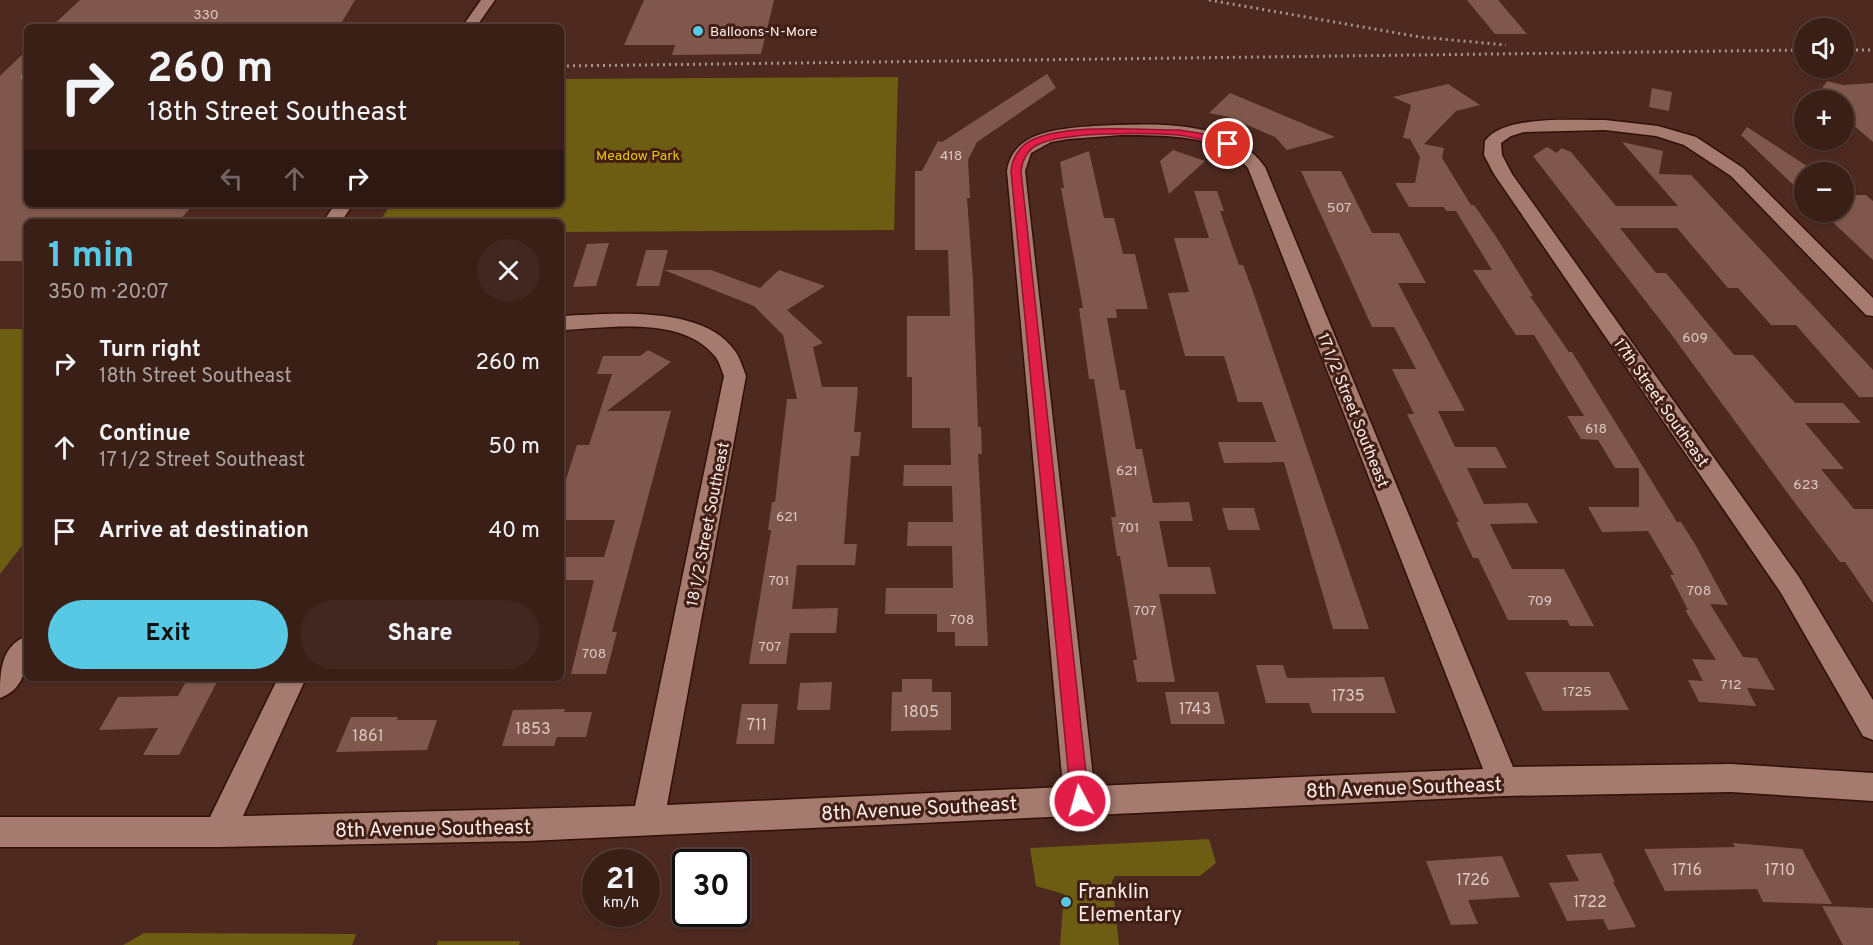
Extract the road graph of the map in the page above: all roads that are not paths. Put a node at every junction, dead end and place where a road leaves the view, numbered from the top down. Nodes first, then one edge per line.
1 (488, 0) edge
2 (471, 24) edge
3 (1873, 310) edge
4 (564, 323) edge
5 (24, 652) edge
6 (291, 681) edge
7 (0, 686) edge
8 (1873, 727) edge
9 (1504, 782) junction
10 (1873, 787) edge
11 (1080, 801) junction
12 (648, 821) junction
13 (0, 832) edge
14 (219, 832) junction

1 - 2 street
3 - 8 street, 17th Street Southeast
4 - 12 street, 18 1/2 Street Southeast
5 - 7 street
6 - 14 street
9 - 10 street, 8th Avenue Southeast
9 - 11 street, 8th Avenue Southeast
9 - 11 street, 17 1/2 Street Southeast
11 - 12 street, 8th Avenue Southeast
12 - 14 street, 8th Avenue Southeast
13 - 14 street, 8th Avenue Southeast

